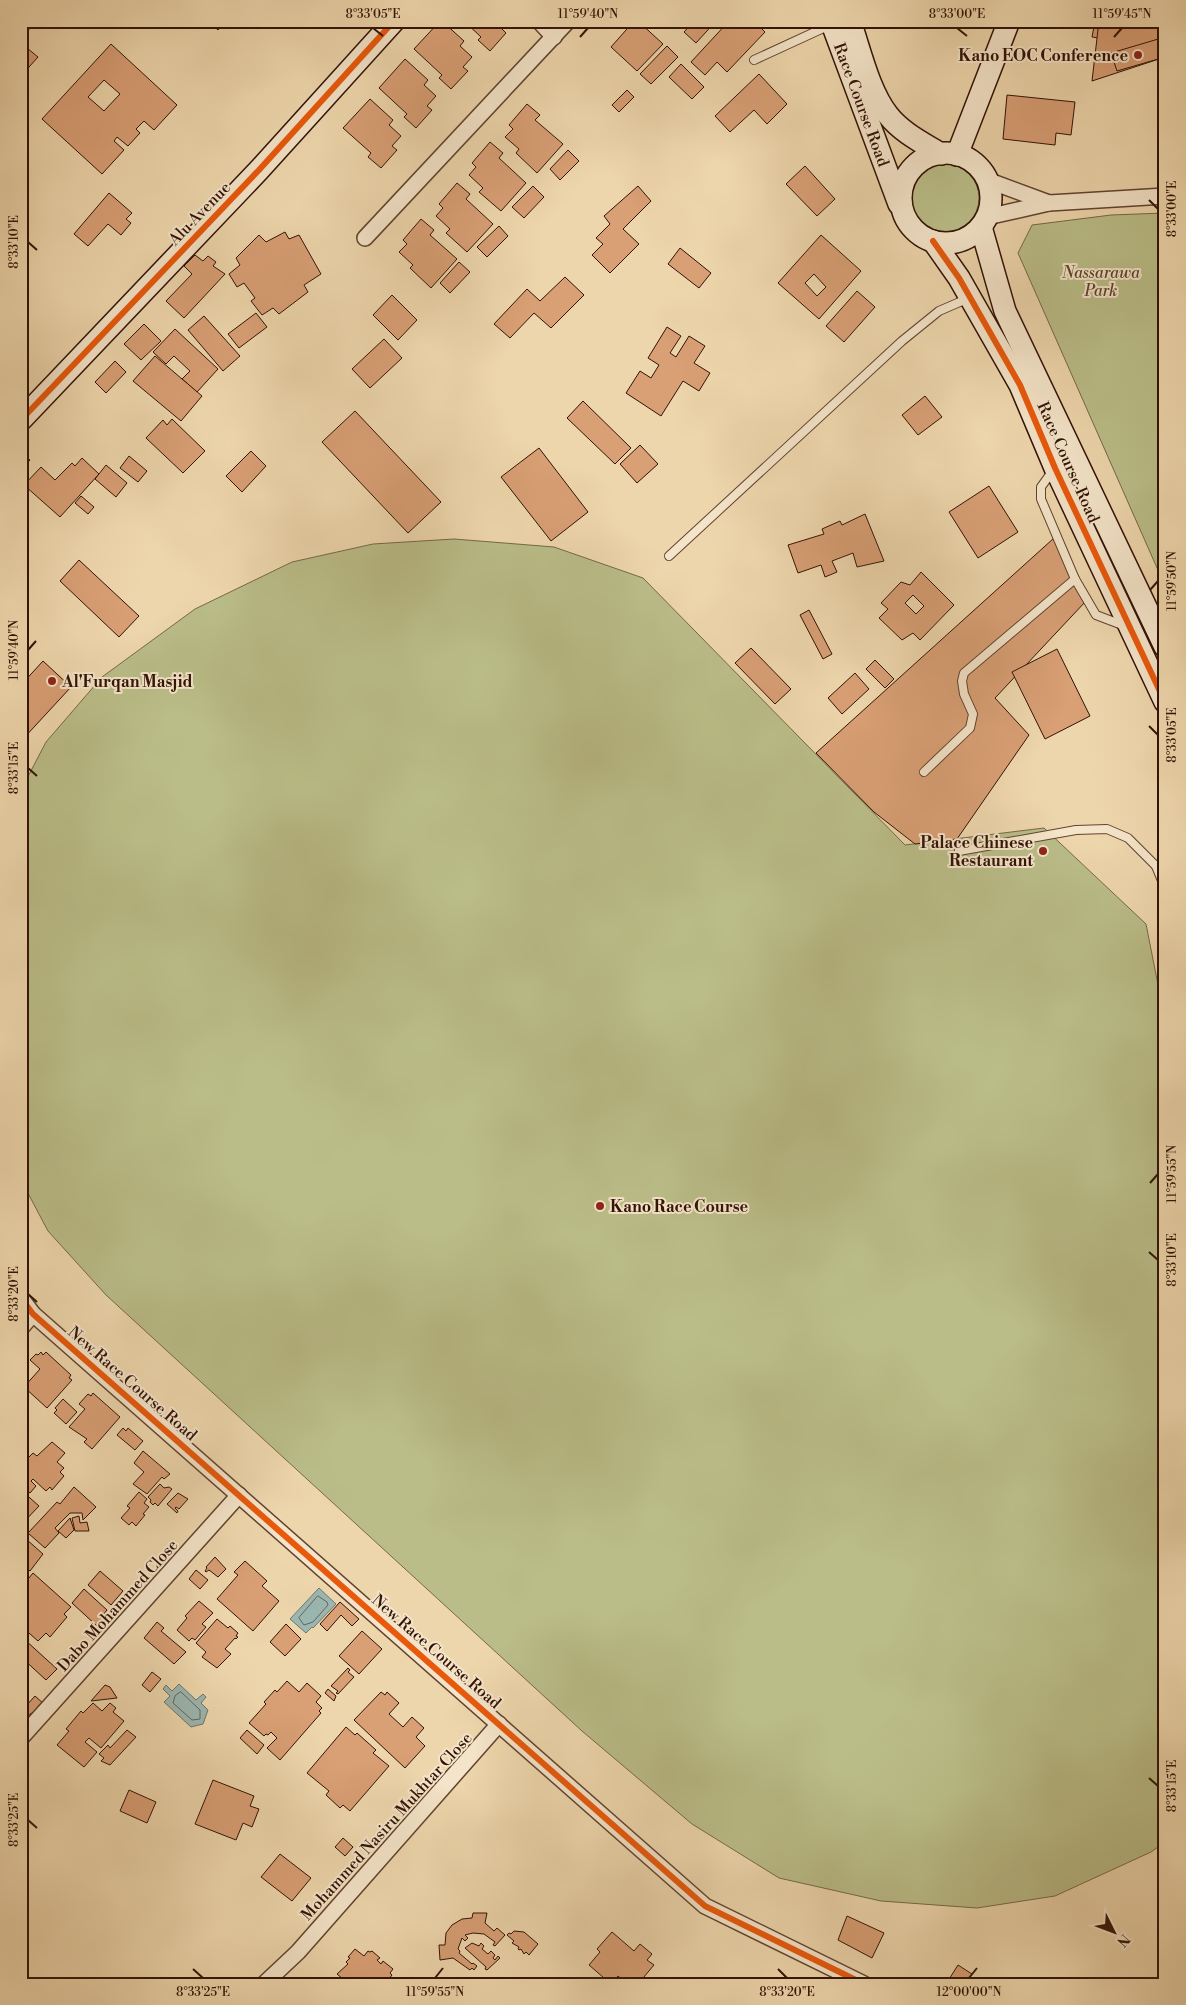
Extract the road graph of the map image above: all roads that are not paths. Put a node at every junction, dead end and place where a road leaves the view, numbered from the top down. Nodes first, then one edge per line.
1 (394, 21) edge
2 (539, 21) edge
3 (568, 21) edge
4 (1009, 21) edge
5 (838, 22) edge
6 (554, 37) junction
7 (754, 60) dead end
8 (949, 154) junction
9 (987, 180) junction
10 (1165, 196) edge
11 (1049, 203) junction
12 (904, 216) junction
13 (984, 222) junction
14 (365, 238) dead end
15 (933, 242) junction
16 (971, 298) junction
17 (21, 420) edge
18 (1055, 468) junction
19 (670, 556) dead end
20 (1075, 579) junction
21 (1130, 628) junction
22 (1165, 647) edge
23 (1165, 702) edge
24 (924, 772) dead end
25 (960, 851) dead end
26 (1165, 860) edge
27 (1156, 866) junction
28 (1165, 888) edge
29 (21, 1298) edge
30 (33, 1314) junction
31 (21, 1328) edge
32 (239, 1495) junction
33 (499, 1724) junction
34 (21, 1738) edge
35 (264, 1984) edge
36 (864, 1984) edge

1 - 17 street, Alu Avenue
2 - 6 street
3 - 6 street
4 - 8 street
5 - 7 lane
5 - 8 street, Race Course Road
5 - 12 street, Race Course Road
6 - 14 street
8 - 9 street
8 - 12 street
9 - 11 street
9 - 13 street
10 - 11 street
11 - 13 street
12 - 15 street
13 - 15 street
13 - 22 street, Race Course Road
15 - 16 street, Race Course Road
16 - 18 street, Race Course Road
16 - 19 lane
18 - 20 lane
18 - 21 street, Race Course Road
20 - 21 lane
20 - 24 lane
21 - 23 street, Race Course Road
25 - 27 lane
26 - 27 lane
27 - 28 lane
29 - 30 street, New Race Course Road
30 - 31 street
30 - 32 street, New Race Course Road
32 - 33 street, New Race Course Road
32 - 34 street, Dabo Mohammed Close
33 - 35 street, Mohammed Nasiru Mukhtar Close
33 - 36 street, New Race Course Road

